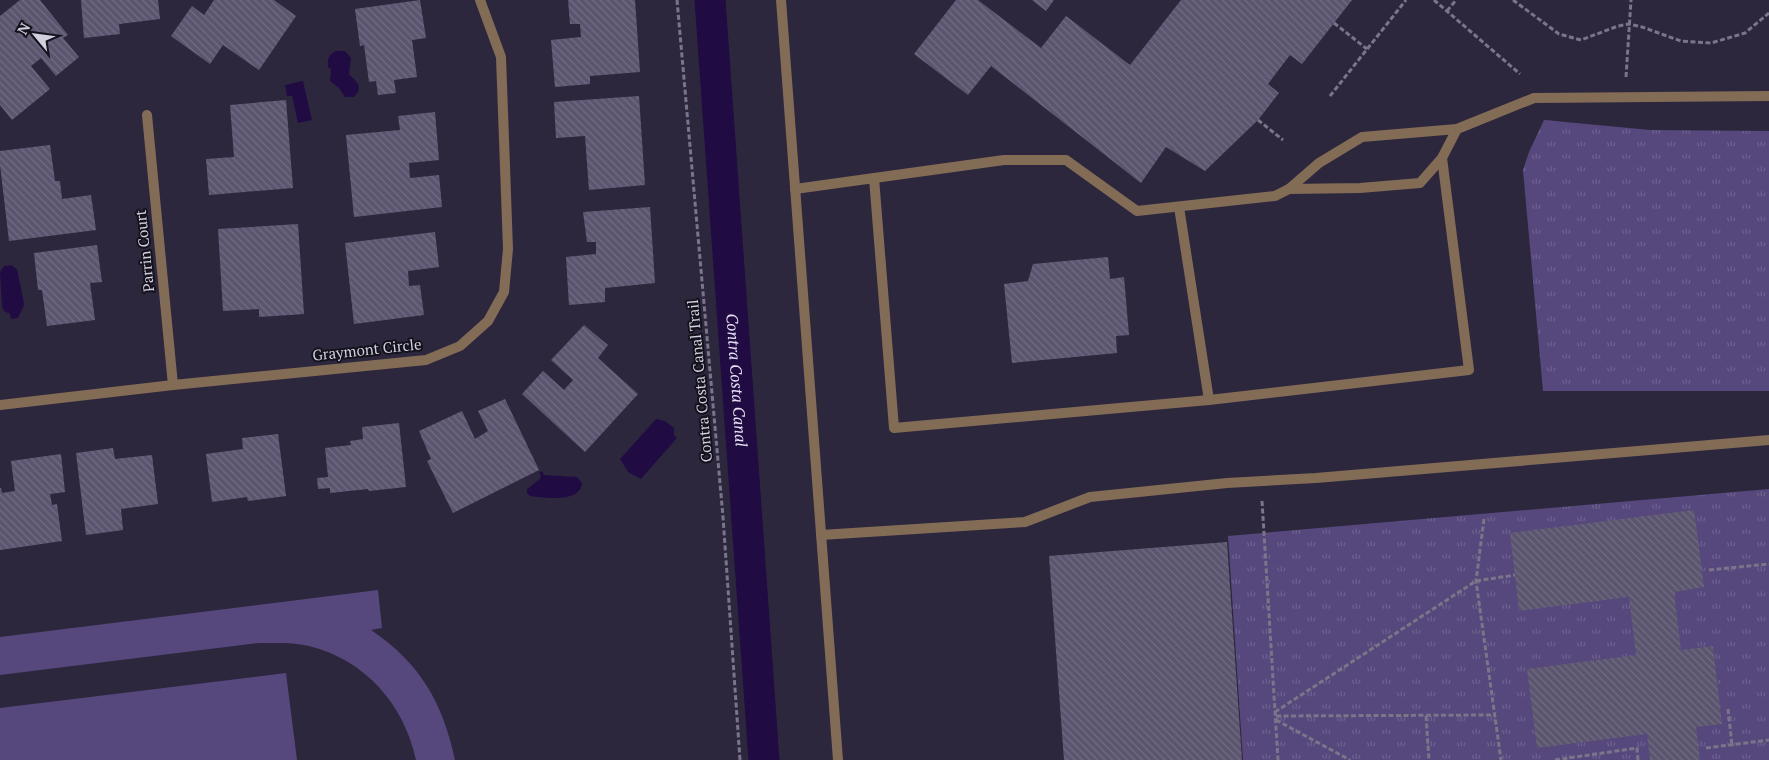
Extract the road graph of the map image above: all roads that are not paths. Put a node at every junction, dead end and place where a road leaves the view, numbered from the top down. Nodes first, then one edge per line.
1 (480, 0) edge
2 (781, 0) edge
3 (1769, 96) edge
4 (147, 115) dead end
5 (1457, 129) junction
6 (1442, 158) junction
7 (874, 178) junction
8 (795, 189) junction
9 (1289, 190) junction
10 (1179, 207) junction
11 (173, 385) junction
12 (1209, 400) junction
13 (0, 405) edge
14 (1769, 440) edge
15 (821, 534) junction
16 (838, 760) edge

1 - 11 street, Graymont Circle
2 - 8 street
3 - 5 street
4 - 11 street, Parrin Court
5 - 6 street
5 - 9 street
6 - 9 street
6 - 12 street
7 - 8 street
7 - 10 street
7 - 12 street
8 - 15 street
9 - 10 street
10 - 12 street
11 - 13 street, Graymont Circle
14 - 15 street
15 - 16 street

